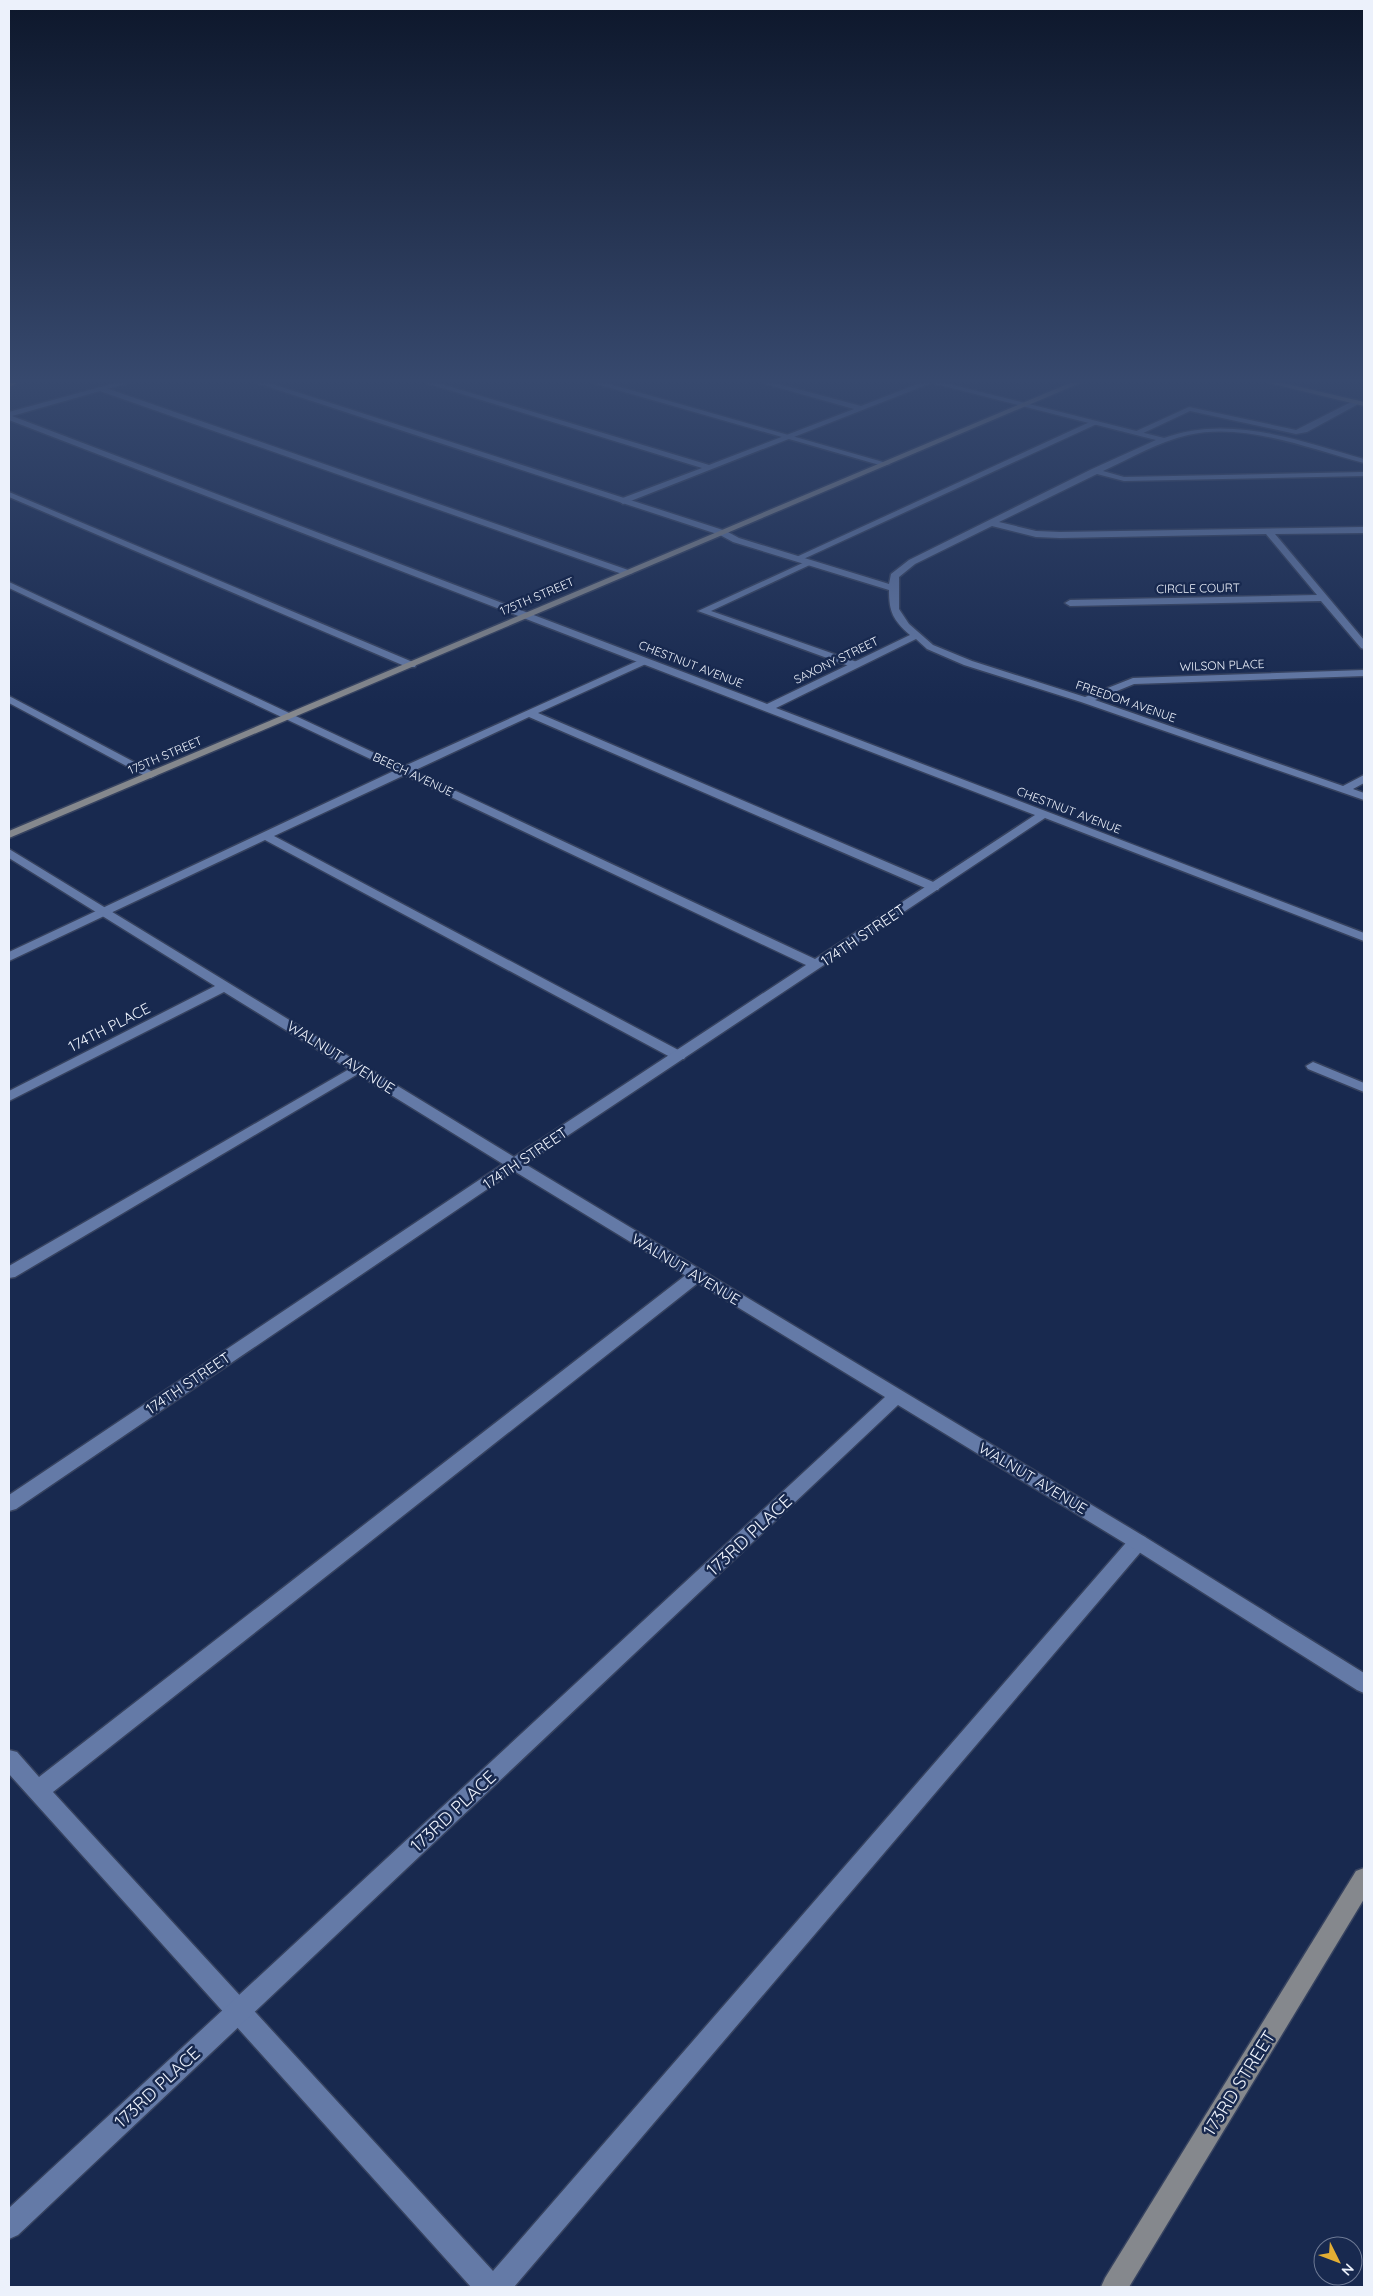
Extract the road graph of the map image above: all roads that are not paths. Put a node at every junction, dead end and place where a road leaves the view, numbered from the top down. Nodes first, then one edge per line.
1 (201, 490) edge
2 (392, 490) edge
3 (590, 490) edge
4 (652, 490) edge
5 (824, 490) edge
6 (947, 490) edge
7 (1057, 490) edge
8 (9, 494) edge
9 (623, 501) junction
10 (992, 523) junction
11 (1364, 530) edge
12 (1269, 532) junction
13 (722, 533) junction
14 (796, 559) junction
15 (810, 563) junction
16 (628, 573) junction
17 (9, 585) edge
18 (895, 589) junction
19 (1326, 598) junction
20 (1070, 604) dead end
21 (527, 616) junction
22 (917, 635) junction
23 (1364, 646) edge
24 (644, 661) junction
25 (853, 664) junction
26 (411, 665) junction
27 (1364, 673) edge
28 (9, 699) edge
29 (1084, 700) junction
30 (767, 708) junction
31 (529, 713) junction
32 (291, 717) junction
33 (404, 770) junction
34 (151, 775) junction
35 (1364, 778) edge
36 (1344, 790) junction
37 (1364, 797) edge
38 (1042, 815) junction
39 (9, 835) edge
40 (266, 836) junction
41 (9, 853) edge
42 (934, 887) junction
43 (103, 913) junction
44 (1364, 937) edge
45 (9, 957) edge
46 (817, 965) junction
47 (225, 986) junction
48 (679, 1056) junction
49 (1313, 1066) dead end
50 (358, 1068) junction
51 (1364, 1088) edge
52 (9, 1097) edge
53 (514, 1164) junction
54 (9, 1273) edge
55 (697, 1275) junction
56 (897, 1396) junction
57 (9, 1504) edge
58 (1138, 1542) junction
59 (1364, 1684) edge
60 (9, 1759) edge
61 (38, 1791) junction
62 (1364, 1879) edge
63 (238, 2012) junction
64 (9, 2226) edge
65 (489, 2287) edge
66 (497, 2287) edge
67 (1114, 2287) edge

1 - 21 street, CHESTNUT AVENUE
2 - 16 street
3 - 9 street
4 - 9 street
5 - 13 street, 175TH STREET
6 - 14 street
7 - 10 street
8 - 26 street
9 - 13 street
10 - 12 street
10 - 18 street
11 - 12 street
12 - 19 street
13 - 14 street
13 - 16 street, 175TH STREET
14 - 15 street
15 - 18 street
15 - 25 street
16 - 21 street, 175TH STREET
17 - 32 street, BEECH AVENUE
18 - 22 street, FREEDOM AVENUE
19 - 20 street, CIRCLE COURT
19 - 23 street
21 - 24 street, CHESTNUT AVENUE
21 - 26 street, 175TH STREET
22 - 25 street, SAXONY STREET
22 - 29 street, FREEDOM AVENUE
24 - 30 street, CHESTNUT AVENUE
24 - 31 street
25 - 30 street, SAXONY STREET
26 - 32 street, 175TH STREET
27 - 29 street, WILSON PLACE
28 - 34 street
29 - 36 street, FREEDOM AVENUE
30 - 38 street, CHESTNUT AVENUE
31 - 33 street
31 - 42 street
32 - 33 street, BEECH AVENUE
32 - 34 street, 175TH STREET
33 - 40 street
33 - 46 street, BEECH AVENUE
34 - 39 street, 175TH STREET
35 - 36 street
36 - 37 street, FREEDOM AVENUE
38 - 42 street, 174TH STREET
38 - 44 street, CHESTNUT AVENUE
40 - 43 street
40 - 48 street
41 - 43 street, WALNUT AVENUE
42 - 46 street, 174TH STREET
43 - 45 street
43 - 47 street, WALNUT AVENUE
46 - 48 street, 174TH STREET
47 - 50 street, WALNUT AVENUE
47 - 52 street, 174TH PLACE
48 - 53 street, 174TH STREET
49 - 51 street
50 - 53 street, WALNUT AVENUE
50 - 54 street
53 - 55 street, WALNUT AVENUE
53 - 57 street, 174TH STREET
55 - 56 street, WALNUT AVENUE
55 - 61 street
56 - 58 street, WALNUT AVENUE
56 - 63 street, 173RD PLACE
58 - 59 street, WALNUT AVENUE
58 - 66 street
60 - 61 street
61 - 63 street
62 - 67 street, 173RD STREET
63 - 64 street, 173RD PLACE
63 - 65 street

